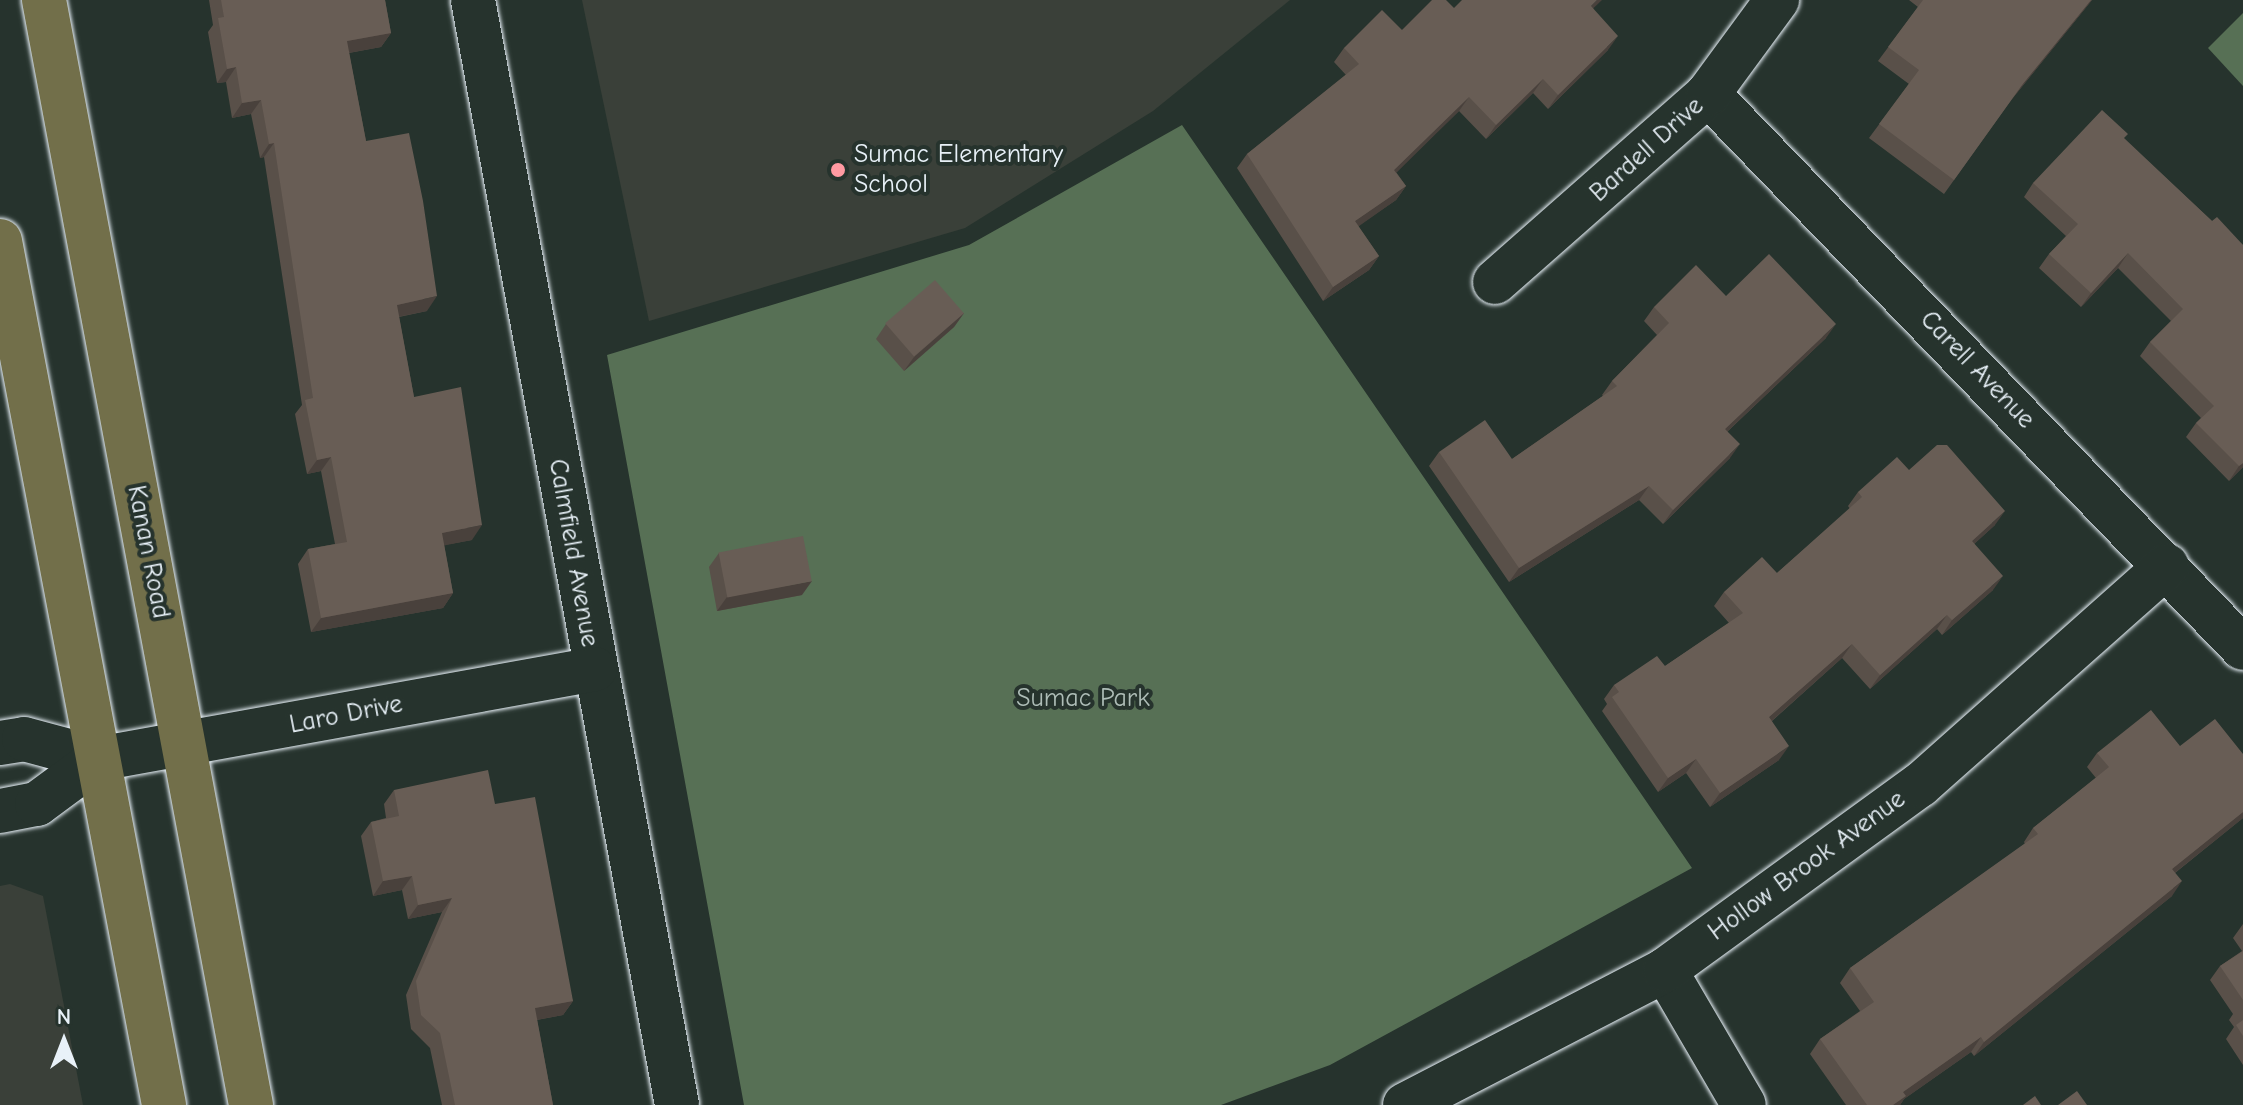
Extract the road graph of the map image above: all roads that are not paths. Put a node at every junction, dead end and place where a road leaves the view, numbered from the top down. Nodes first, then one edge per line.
1 (44, 0) edge
2 (473, 0) edge
3 (1777, 0) edge
4 (1708, 94) junction
5 (0, 241) edge
6 (1495, 282) dead end
7 (2167, 566) junction
8 (2243, 648) edge
9 (595, 669) junction
10 (0, 743) edge
11 (184, 744) junction
12 (98, 759) junction
13 (0, 811) edge
14 (1665, 970) junction
15 (164, 1105) edge
16 (251, 1105) edge
17 (677, 1105) edge
18 (1405, 1105) edge
19 (1744, 1105) edge

1 - 11 main road, Kanan Road
2 - 9 street, Calmfield Avenue
3 - 4 street, Bardell Drive
4 - 6 street, Bardell Drive
4 - 7 street, Carell Avenue
5 - 12 main road
7 - 8 street, Carell Avenue
7 - 14 street, Hollow Brook Avenue
9 - 11 street, Laro Drive
9 - 17 street, Calmfield Avenue
10 - 12 street, Laro Drive
11 - 12 street, Laro Drive
11 - 16 main road, Kanan Road
12 - 13 street, Laro Drive
12 - 15 main road
14 - 18 street, Hollow Brook Avenue
14 - 19 street

